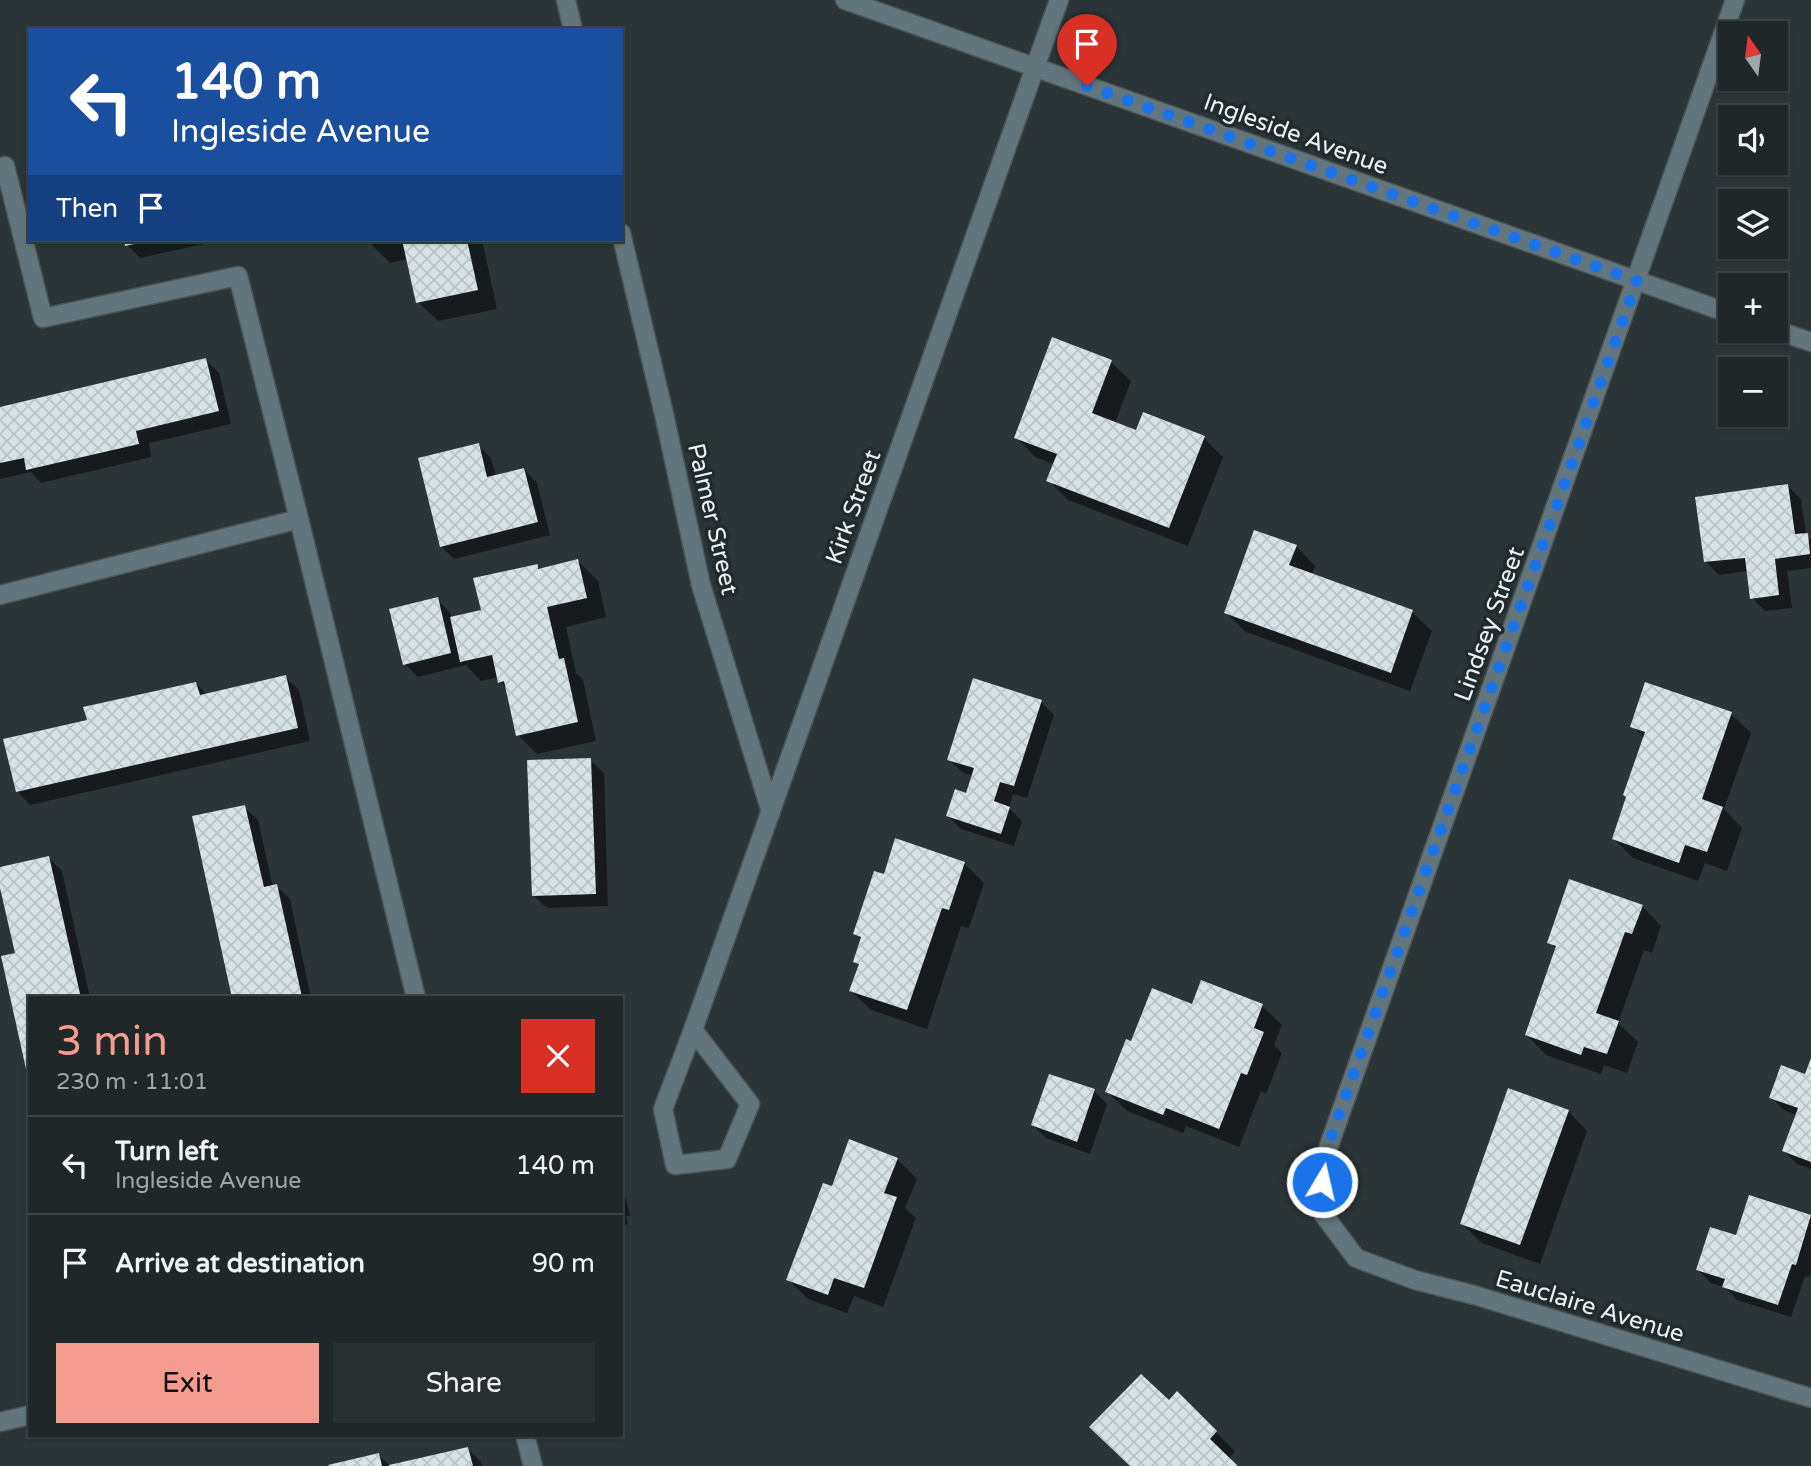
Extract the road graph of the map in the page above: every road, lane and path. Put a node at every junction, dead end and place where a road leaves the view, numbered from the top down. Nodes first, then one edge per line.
1 (566, 0) edge
2 (845, 0) edge
3 (1059, 0) edge
4 (1735, 0) edge
5 (573, 28) edge
6 (1035, 67) junction
7 (5, 166) dead end
8 (623, 241) edge
9 (1637, 281) junction
10 (1718, 309) edge
11 (1788, 334) edge
12 (1811, 342) edge
13 (299, 519) junction
14 (0, 595) edge
15 (771, 812) junction
16 (416, 996) edge
17 (693, 1030) junction
18 (1356, 1258) joint
19 (1811, 1398) edge
20 (28, 1415) edge
21 (0, 1422) edge
22 (526, 1437) edge
23 (533, 1466) edge

1 - 5 street
2 - 6 street, Ingleside Avenue
3 - 6 street, Kirk Street
4 - 9 street, Lindsey Street
6 - 9 street, Ingleside Avenue
6 - 15 street, Kirk Street
7 - 13 street
8 - 15 street, Palmer Street
9 - 10 street, Ingleside Avenue
9 - 18 street, Lindsey Street
11 - 12 street
13 - 14 street
13 - 16 street
15 - 17 street, Kirk Street
17 - 17 street, Kirk Street
18 - 19 street, Eauclaire Avenue
20 - 21 street
22 - 23 street

